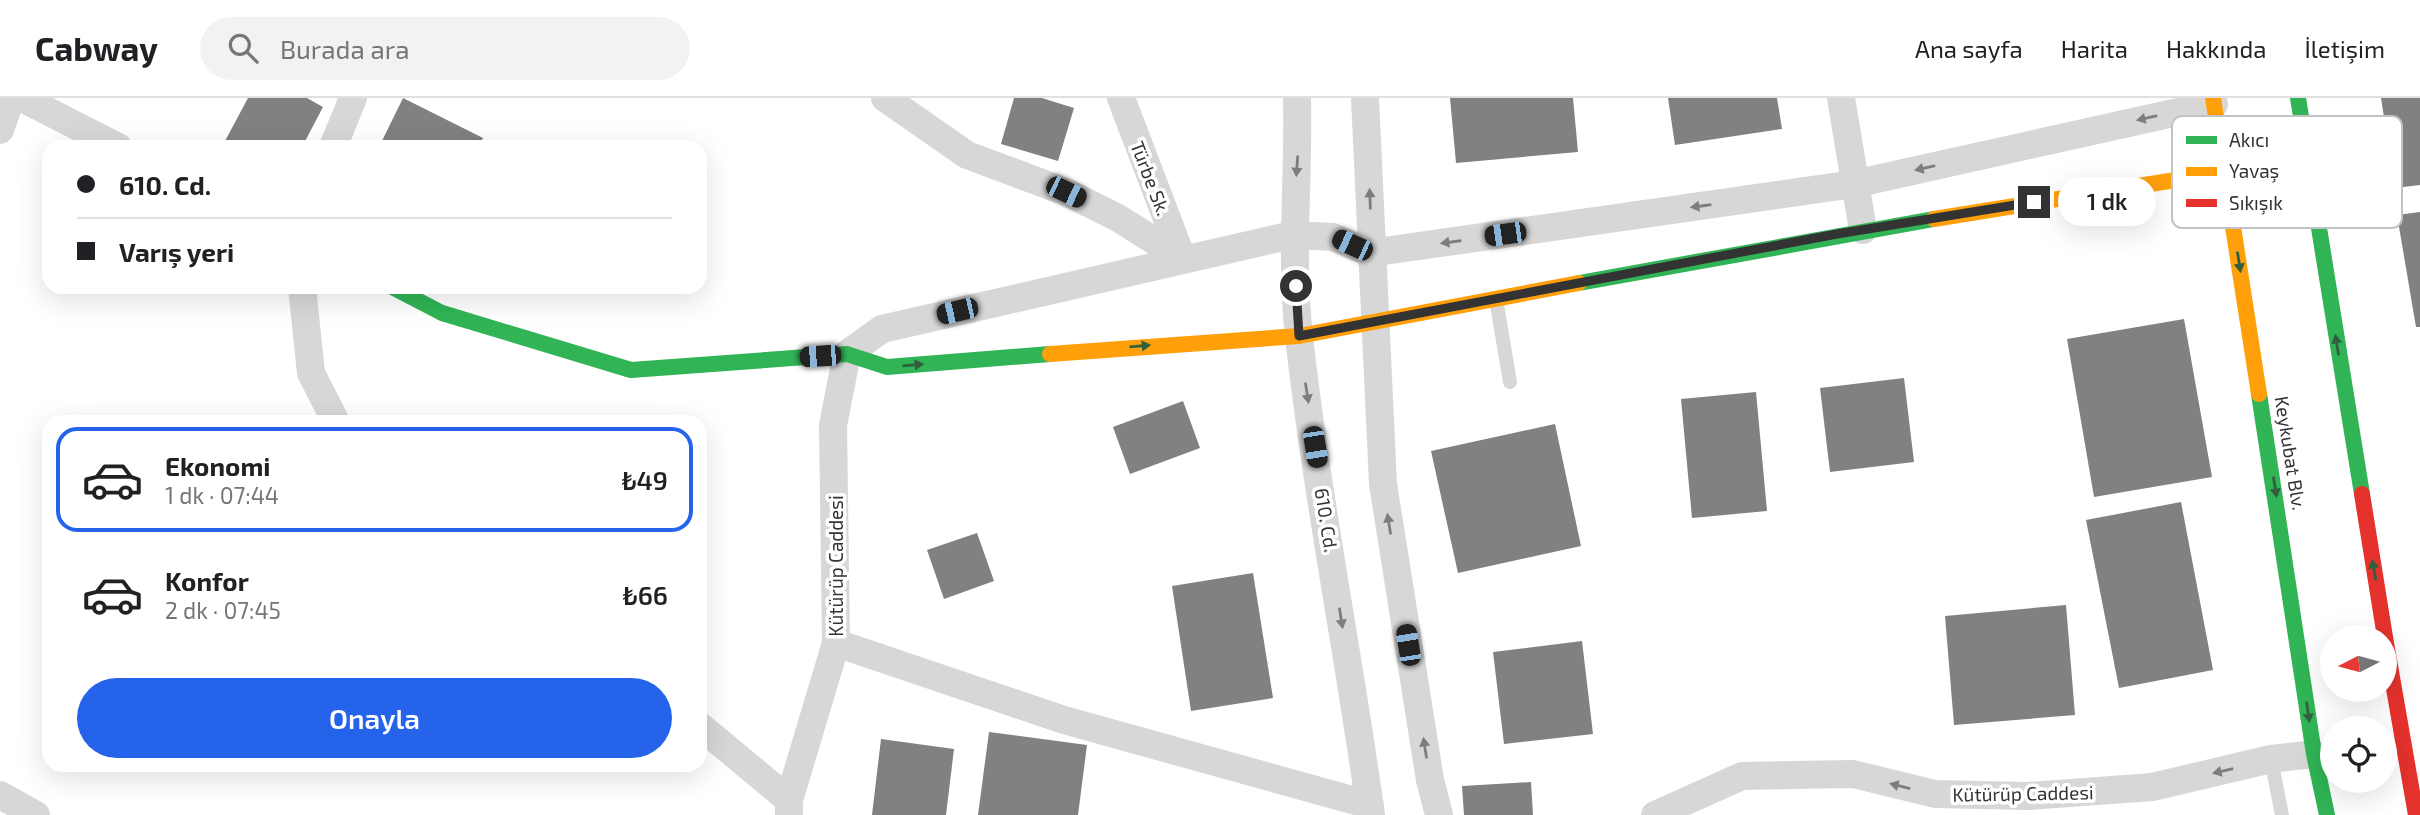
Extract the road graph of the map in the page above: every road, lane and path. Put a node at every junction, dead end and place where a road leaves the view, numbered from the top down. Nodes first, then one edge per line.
1 (10, 98) edge
2 (22, 98) edge
3 (353, 98) edge
4 (885, 98) edge
5 (1121, 98) edge
6 (1297, 98) edge
7 (1365, 98) edge
8 (1841, 98) edge
9 (2298, 98) edge
10 (2213, 101) edge
11 (2301, 116) edge
12 (0, 130) edge
13 (104, 140) edge
14 (336, 140) edge
15 (2172, 180) edge
16 (1854, 184) junction
17 (2234, 228) edge
18 (2319, 228) edge
19 (1863, 230) junction
20 (1292, 235) junction
21 (1370, 253) junction
22 (1182, 258) junction
23 (303, 294) edge
24 (405, 294) edge
25 (1496, 297) junction
26 (1376, 323) junction
27 (1299, 336) junction
28 (847, 354) junction
29 (1510, 382) dead end
30 (331, 415) edge
31 (2383, 625) edge
32 (836, 643) junction
33 (2398, 683) edge
34 (2410, 726) edge
35 (707, 732) edge
36 (2314, 754) junction
37 (2271, 759) junction
38 (2420, 762) edge
39 (0, 795) edge
40 (1936, 805) edge
41 (789, 808) edge
42 (1370, 810) edge
43 (36, 815) edge
44 (1439, 815) edge
45 (1655, 815) edge
46 (2282, 815) edge
47 (2316, 815) edge
48 (2326, 815) edge
49 (2416, 815) edge

1 - 12 street
2 - 13 street
3 - 14 street
4 - 22 street
5 - 22 street, Türbe Sk.
6 -> 20 street, 610. Cd.
21 -> 7 street
8 - 16 street
11 -> 9 main road
10 -> 16 street
15 - 19 main road
16 - 19 street
16 -> 21 street
17 -> 36 main road, Keykubat Blv.
31 -> 18 main road
19 - 25 main road
20 - 21 street
20 - 22 street
20 - 27 street, 610. Cd.
21 - 26 street
22 - 28 street
23 - 30 street
24 - 28 main road
25 - 26 main road
25 - 29 lane
26 - 27 main road
44 -> 26 street
28 -> 27 main road
27 -> 42 street, 610. Cd.
28 - 32 street, Kütürüp Caddesi
32 - 41 street, Kütürüp Caddesi
32 - 42 street
33 - 34 main road
34 - 38 main road
34 - 49 main road
35 - 41 street
36 - 37 street, Kütürüp Caddesi
36 - 47 main road
36 - 48 main road, Keykubat Blv.
37 -> 40 street, Kütürüp Caddesi
37 - 46 lane
39 - 43 street
40 -> 45 street, Kütürüp Caddesi

